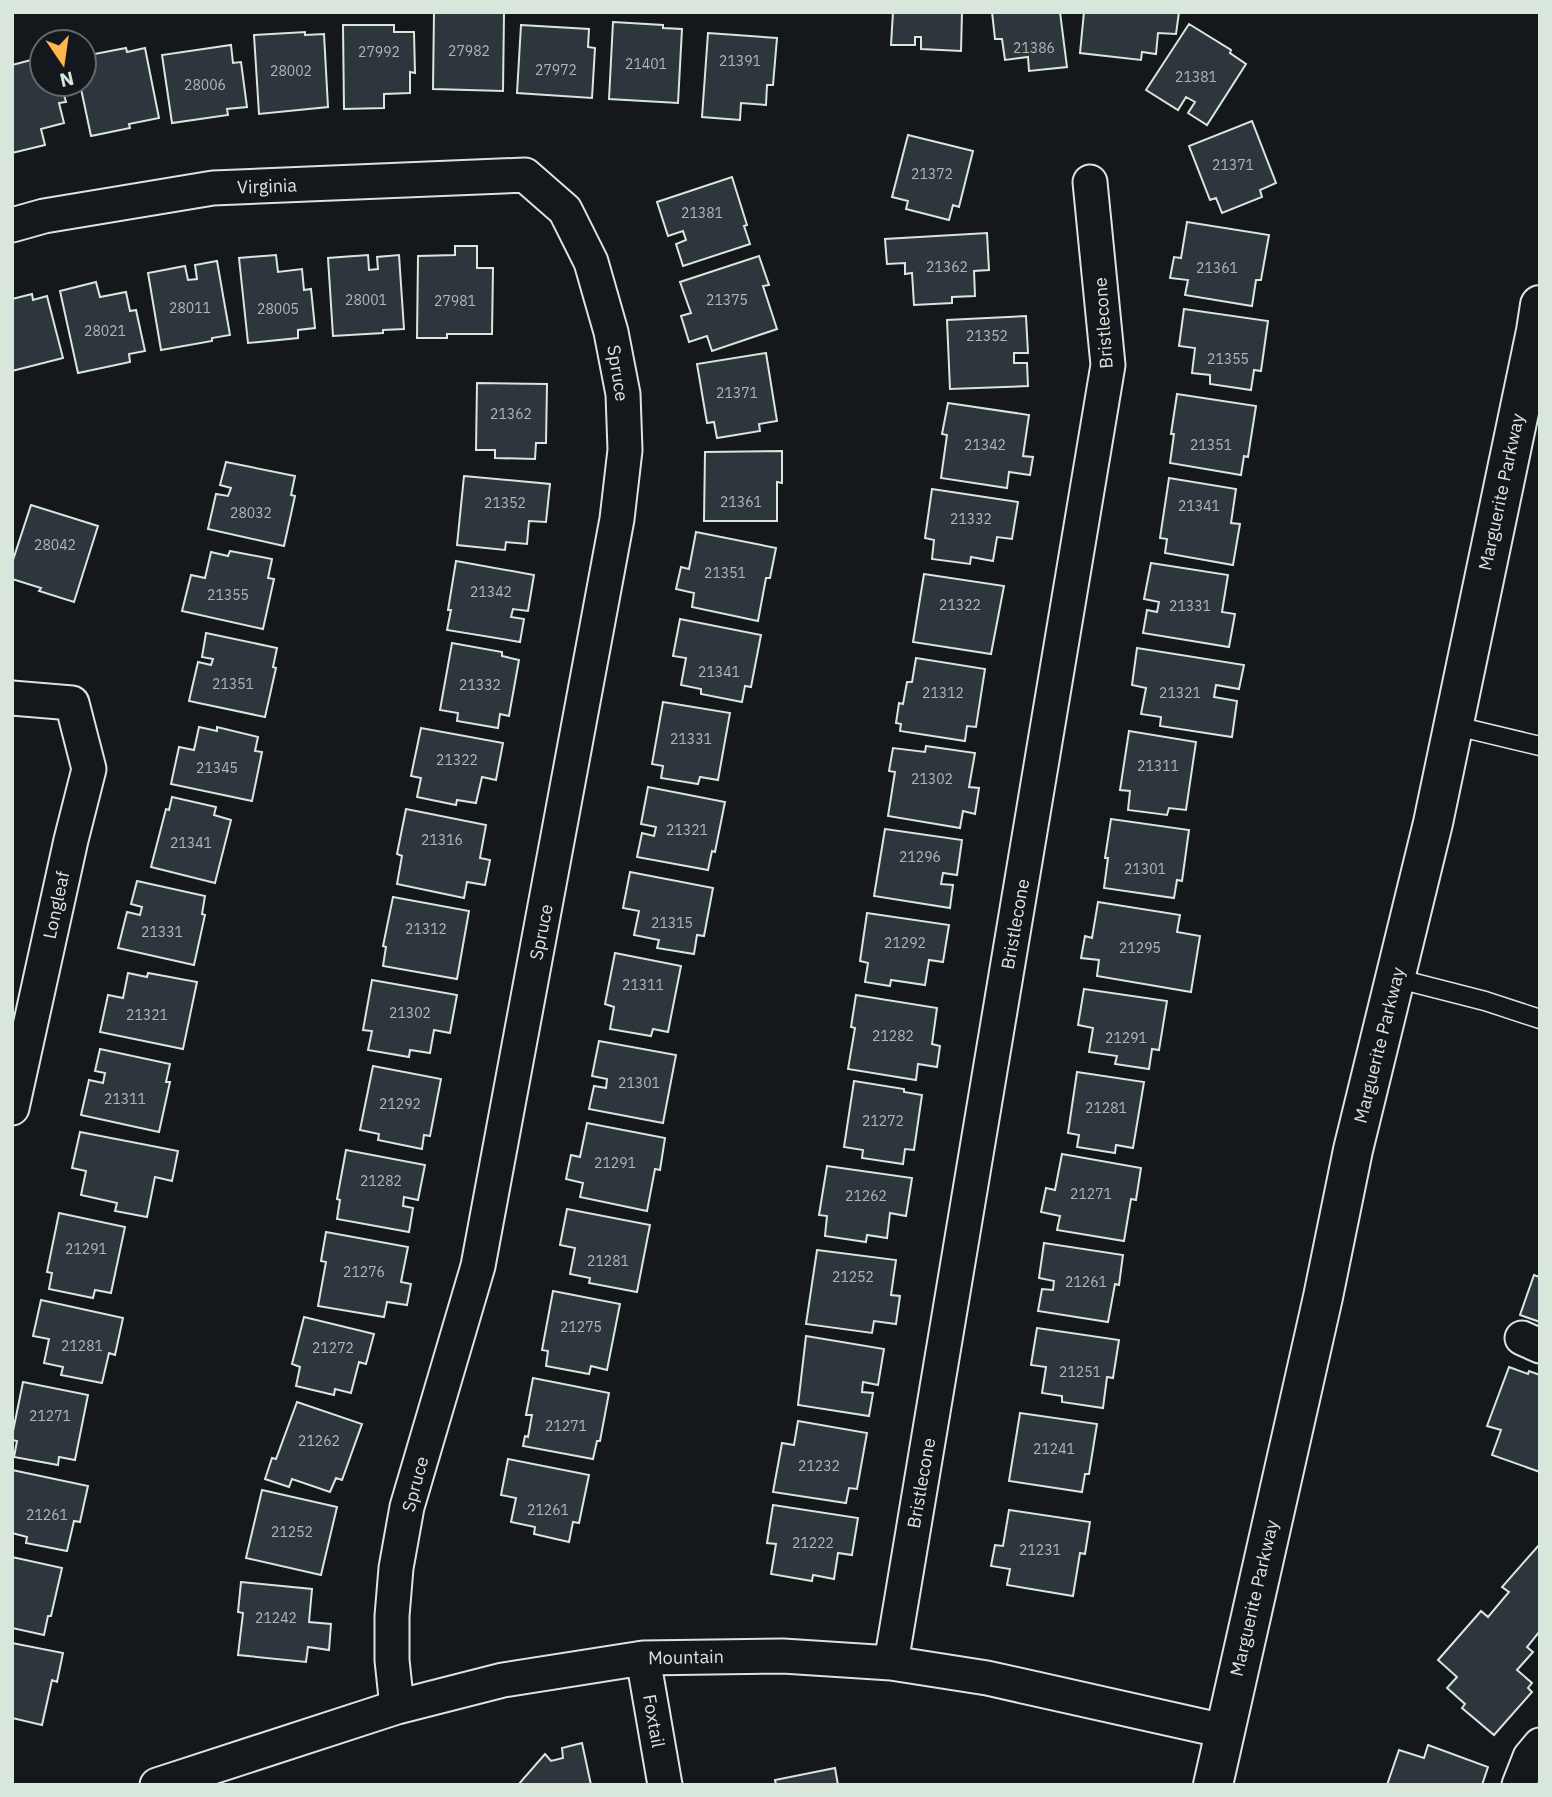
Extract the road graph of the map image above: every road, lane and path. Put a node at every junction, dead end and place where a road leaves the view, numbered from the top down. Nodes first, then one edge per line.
1 (525, 175) joint
2 (1090, 182) dead end
3 (12, 225) edge
4 (1539, 323) edge
5 (12, 698) edge
6 (1452, 725) junction
7 (1540, 746) edge
8 (1395, 978) junction
9 (1540, 1019) edge
10 (12, 1108) edge
11 (643, 1658) junction
12 (891, 1663) junction
13 (397, 1707) junction
14 (1224, 1731) junction
15 (1540, 1745) edge
16 (157, 1785) edge
17 (665, 1785) edge
18 (1213, 1785) edge
19 (1519, 1785) edge

1 - 3 street, Virginia
1 - 13 street, Spruce
2 - 12 street, Bristlecone
4 - 6 main road, Marguerite Parkway
5 - 10 street, Longleaf
6 - 7 lane
6 - 8 main road, Marguerite Parkway
8 - 9 lane
8 - 14 main road, Marguerite Parkway
11 - 12 street, Mountain
11 - 13 street, Mountain
11 - 17 street, Foxtail
12 - 14 street, Mountain
13 - 16 street, Mountain
14 - 18 main road, Marguerite Parkway
15 - 19 street

